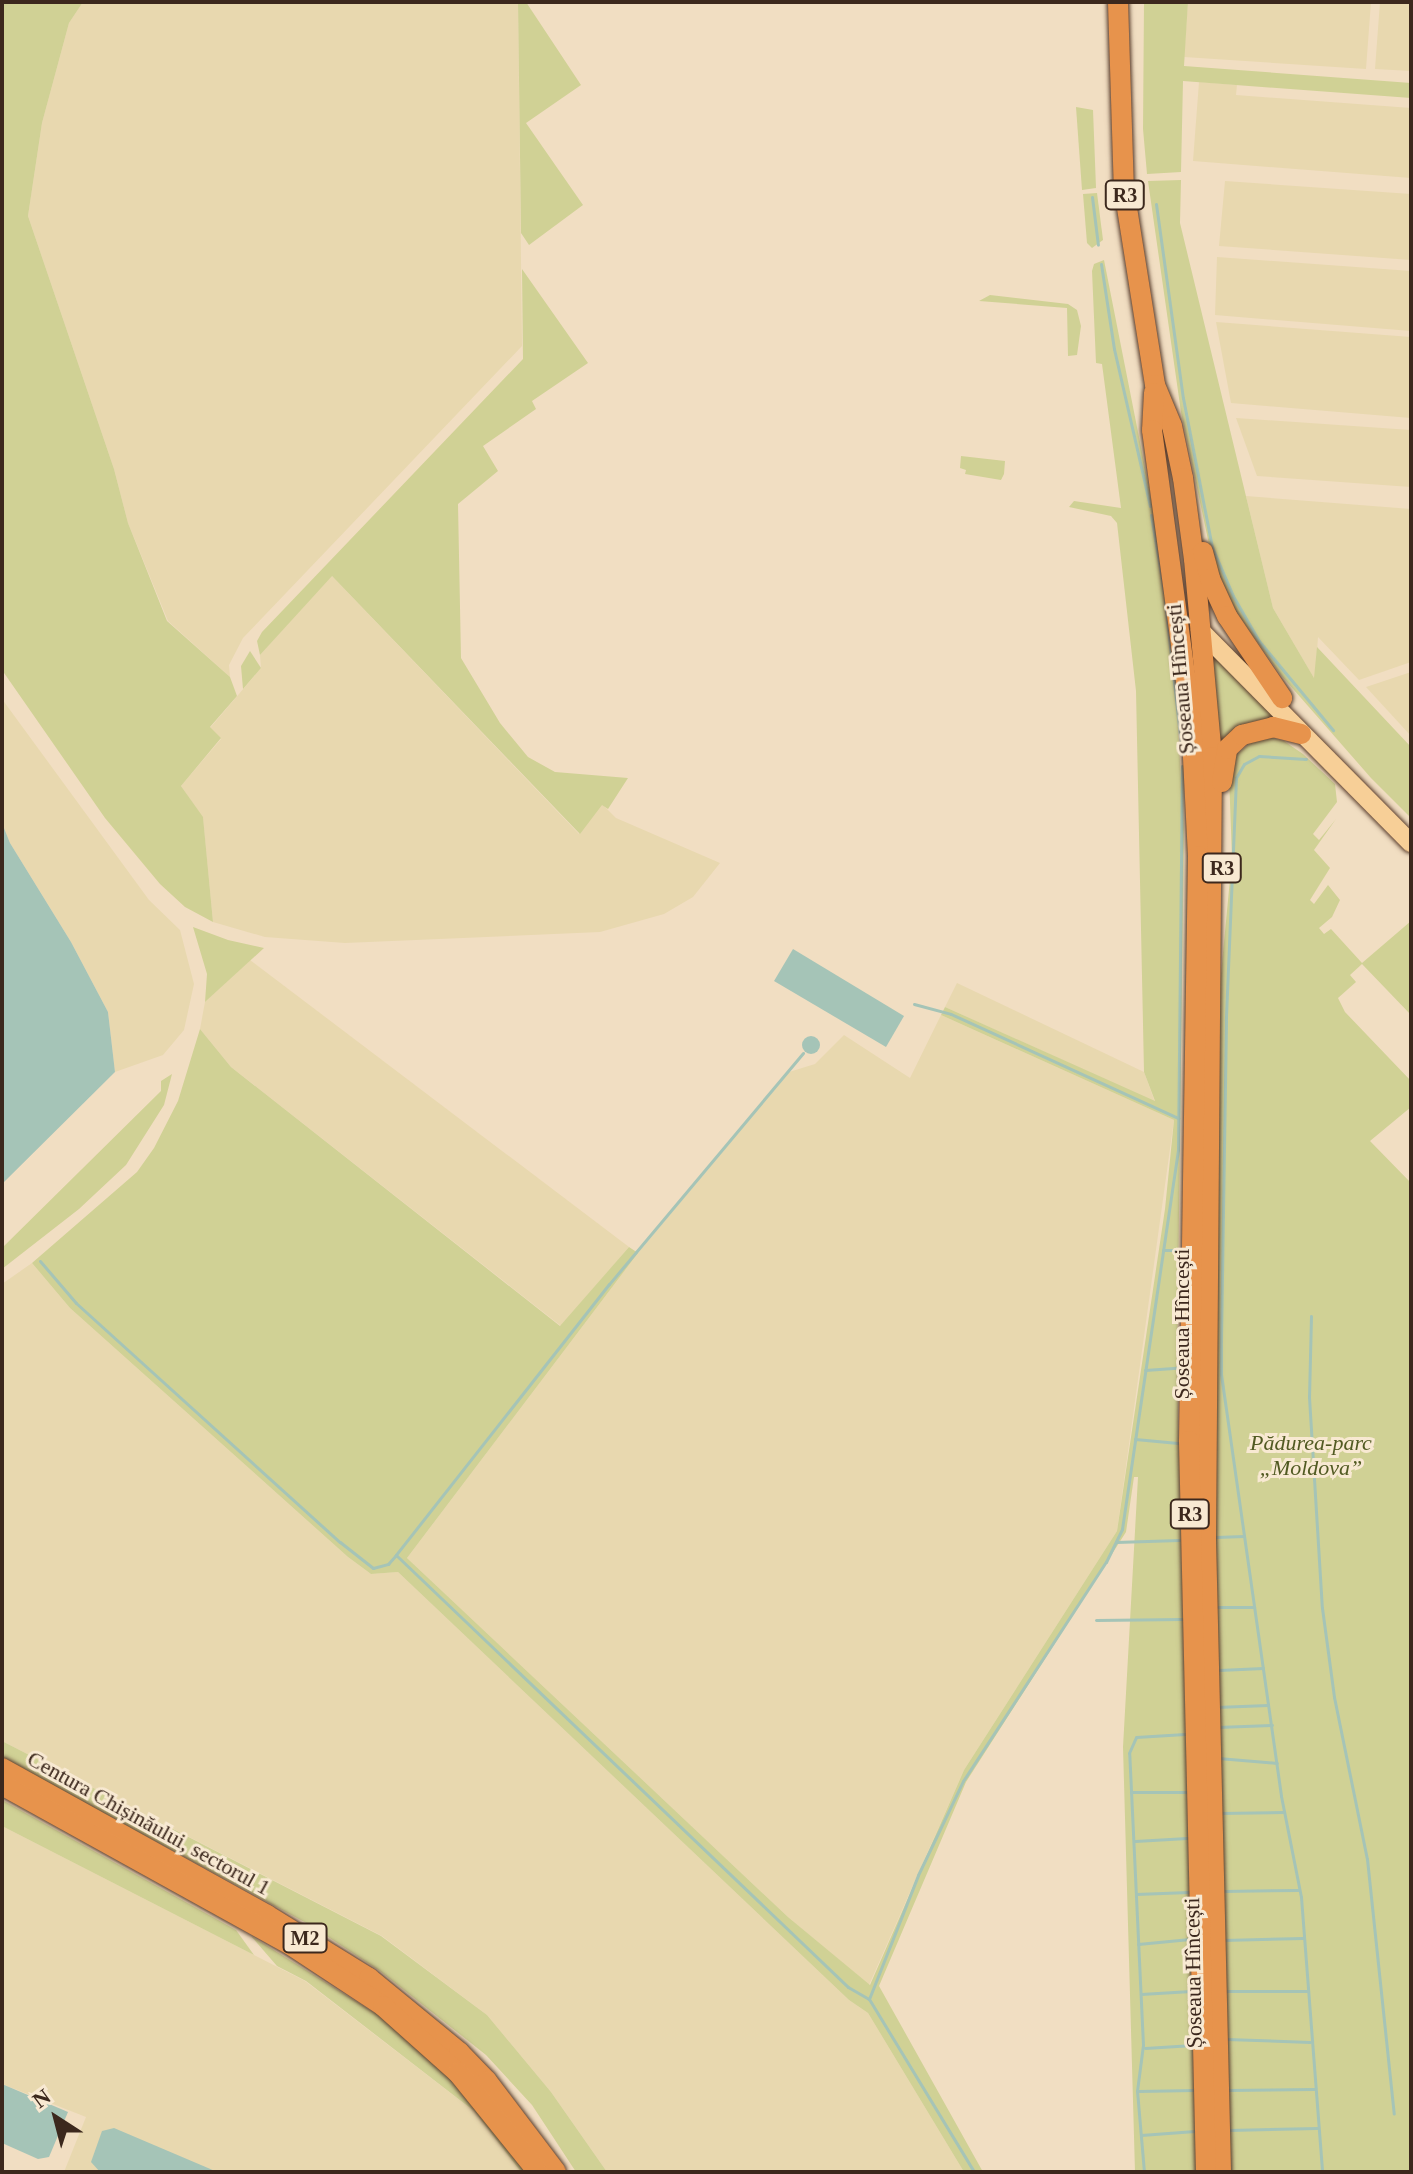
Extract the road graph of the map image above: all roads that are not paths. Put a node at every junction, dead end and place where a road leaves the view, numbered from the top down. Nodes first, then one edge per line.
1 (1118, 2) edge
2 (1155, 385) junction
3 (1183, 478) junction
4 (1162, 481) junction
5 (1198, 632) junction
6 (1184, 656) junction
7 (1282, 698) junction
8 (1301, 734) junction
9 (1350, 779) junction
10 (1411, 843) edge
11 (1198, 856) junction
12 (1210, 1069) junction
13 (2, 1768) edge
14 (2, 1785) edge
15 (538, 2172) edge
16 (556, 2172) edge
17 (1206, 2172) edge
18 (1221, 2172) edge

1 - 2 highway, R3
2 - 3 highway, R3
2 - 4 highway, R3
3 - 5 highway, Șoseaua Hîncești / R3
3 - 7 highway, R3
4 - 5 highway, R3
4 - 6 highway, Șoseaua Hîncești / R3
5 - 6 highway
5 - 7 main road
5 - 8 main road
5 - 11 highway, R3
5 - 12 highway, Șoseaua Hîncești / R3
6 - 11 highway, Șoseaua Hîncești / R3
7 - 9 main road
8 - 9 main road
8 - 12 highway, R3
9 - 10 main road
11 - 17 highway, Șoseaua Hîncești / R3
12 - 18 highway, Șoseaua Hîncești / R3
13 - 16 highway, Centura Chișinăului, sectorul 1 / M2
14 - 15 highway, Centura Chișinăului, sectorul 1 / M2

